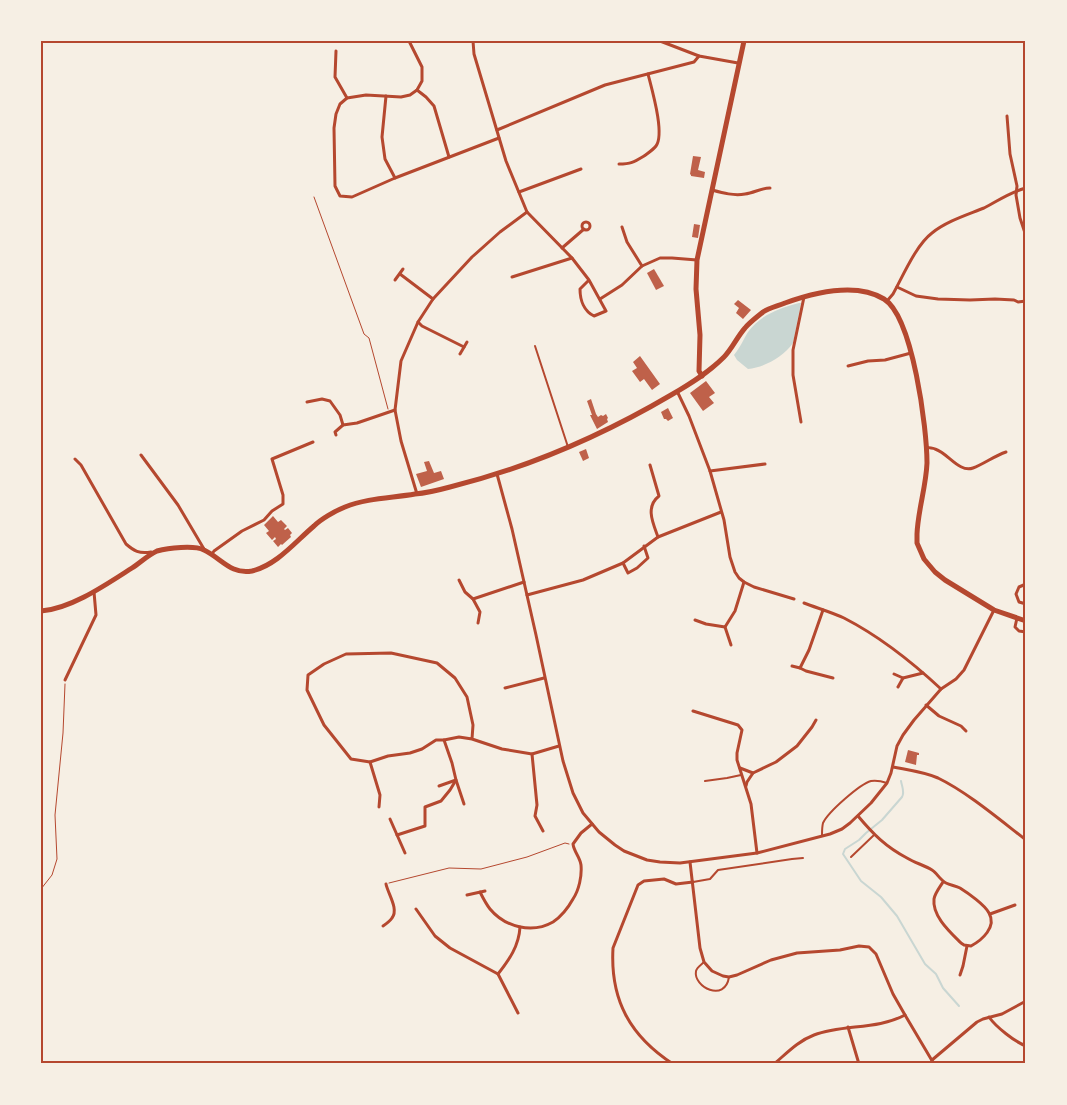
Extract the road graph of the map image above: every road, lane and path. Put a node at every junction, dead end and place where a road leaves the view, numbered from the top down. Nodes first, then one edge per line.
1 (410, 41) edge
2 (473, 41) edge
3 (660, 41) edge
4 (744, 41) edge
5 (336, 51) dead end
6 (699, 56) junction
7 (738, 63) junction
8 (648, 74) junction
9 (417, 90) junction
10 (386, 96) junction
11 (347, 98) junction
12 (1007, 116) dead end
13 (497, 130) junction
14 (499, 138) junction
15 (449, 156) junction
16 (619, 164) dead end
17 (581, 169) dead end
18 (395, 178) junction
19 (766, 184) dead end
20 (765, 188) junction
21 (770, 188) dead end
22 (1026, 188) edge
23 (712, 190) junction
24 (1016, 190) junction
25 (519, 192) junction
26 (314, 197) dead end
27 (527, 212) junction
28 (622, 227) dead end
29 (584, 229) dead end
30 (1026, 236) edge
31 (562, 248) junction
32 (572, 258) junction
33 (697, 260) junction
34 (642, 266) junction
35 (403, 269) dead end
36 (400, 274) junction
37 (512, 277) dead end
38 (396, 280) dead end
39 (589, 280) junction
40 (897, 287) junction
41 (804, 296) junction
42 (433, 299) junction
43 (600, 299) junction
44 (887, 301) junction
45 (1026, 301) edge
46 (418, 322) junction
47 (422, 326) junction
48 (416, 329) junction
49 (467, 342) dead end
50 (535, 346) dead end
51 (464, 347) junction
52 (911, 352) junction
53 (460, 354) dead end
54 (848, 366) dead end
55 (702, 376) junction
56 (677, 391) junction
57 (307, 402) dead end
58 (395, 410) junction
59 (389, 412) junction
60 (801, 422) dead end
61 (343, 425) junction
62 (336, 435) dead end
63 (313, 442) dead end
64 (568, 447) junction
65 (926, 447) junction
66 (1006, 452) dead end
67 (141, 455) dead end
68 (75, 459) dead end
69 (765, 464) dead end
70 (650, 465) dead end
71 (710, 472) junction
72 (497, 474) junction
73 (417, 494) junction
74 (721, 512) junction
75 (658, 537) junction
76 (644, 546) junction
77 (204, 550) junction
78 (156, 552) junction
79 (212, 555) junction
80 (623, 563) junction
81 (459, 580) dead end
82 (524, 582) junction
83 (744, 582) junction
84 (1026, 584) edge
85 (94, 592) junction
86 (527, 595) junction
87 (473, 599) junction
88 (794, 599) dead end
89 (804, 602) dead end
90 (1026, 604) edge
91 (823, 610) junction
92 (994, 610) junction
93 (41, 611) edge
94 (1017, 618) junction
95 (695, 620) dead end
96 (1026, 621) edge
97 (478, 623) dead end
98 (725, 627) junction
99 (1026, 632) edge
100 (731, 645) dead end
101 (792, 666) dead end
102 (800, 668) junction
103 (923, 672) junction
104 (894, 674) dead end
105 (544, 678) junction
106 (833, 678) dead end
107 (903, 678) junction
108 (65, 680) joint
109 (898, 687) dead end
110 (505, 688) dead end
111 (941, 689) junction
112 (926, 705) junction
113 (693, 711) dead end
114 (816, 720) dead end
115 (966, 731) dead end
116 (472, 739) junction
117 (444, 740) junction
118 (559, 746) junction
119 (532, 754) junction
120 (370, 762) junction
121 (893, 767) junction
122 (739, 768) junction
123 (753, 773) junction
124 (741, 775) junction
125 (456, 780) junction
126 (706, 781) dead end
127 (887, 783) junction
128 (439, 786) dead end
129 (746, 787) junction
130 (464, 804) dead end
131 (380, 807) dead end
132 (858, 816) junction
133 (390, 818) dead end
134 (592, 824) junction
135 (543, 831) dead end
136 (873, 833) junction
137 (397, 835) junction
138 (822, 836) junction
139 (1026, 840) edge
140 (573, 844) junction
141 (405, 853) dead end
142 (757, 853) junction
143 (803, 858) dead end
144 (852, 858) dead end
145 (690, 862) junction
146 (692, 882) junction
147 (943, 882) junction
148 (386, 884) joint
149 (41, 888) edge
150 (485, 891) dead end
151 (480, 892) junction
152 (467, 895) dead end
153 (1015, 906) dead end
154 (416, 909) dead end
155 (990, 914) junction
156 (383, 926) dead end
157 (520, 927) junction
158 (967, 946) junction
159 (704, 962) junction
160 (498, 974) junction
161 (960, 975) dead end
162 (729, 977) junction
163 (1026, 1001) edge
164 (518, 1013) dead end
165 (904, 1015) junction
166 (989, 1017) junction
167 (848, 1027) junction
168 (1026, 1046) edge
169 (933, 1062) edge
170 (673, 1064) edge
171 (774, 1064) edge
172 (858, 1064) edge

1 - 9 street
2 - 13 street
3 - 6 street
4 - 7 main road
5 - 11 street
6 - 7 street
6 - 8 street
7 - 23 main road
8 - 13 street
8 - 16 street
9 - 10 street
9 - 15 street
10 - 11 street
10 - 18 street
11 - 18 street
12 - 24 street
13 - 14 street
14 - 15 street
14 - 25 street
15 - 18 street
17 - 25 street
19 - 20 street
20 - 21 street
20 - 23 street
22 - 24 street
23 - 33 main road
24 - 30 street
24 - 40 street
25 - 27 street
26 - 59 path
27 - 31 street
27 - 42 street
28 - 34 street
29 - 31 street
31 - 32 street
32 - 37 street
32 - 39 street
33 - 34 street
33 - 55 main road
34 - 43 street
35 - 36 street
36 - 38 street
36 - 42 street
39 - 43 street
39 - 43 street
40 - 44 street
40 - 45 street
41 - 44 main road
41 - 55 main road
41 - 60 street
42 - 46 street
44 - 52 main road
46 - 47 street
46 - 48 street
47 - 48 street
47 - 51 street
48 - 58 street
49 - 51 street
50 - 64 lane
51 - 53 street
52 - 54 street
52 - 65 main road
55 - 56 main road
56 - 64 main road
56 - 71 street
57 - 61 street
58 - 59 street
58 - 73 street
59 - 61 street
61 - 62 street
63 - 79 street
64 - 72 main road
65 - 66 street
65 - 92 main road
67 - 77 street
68 - 78 street
69 - 71 street
70 - 75 street
71 - 74 street
72 - 73 main road
72 - 82 street
73 - 79 main road
74 - 75 street
74 - 83 street
75 - 76 street
76 - 80 street
76 - 80 street
77 - 78 main road
77 - 79 main road
78 - 85 main road
80 - 86 street
81 - 87 street
82 - 86 street
82 - 87 street
83 - 88 street
83 - 98 street
84 - 90 street
85 - 93 main road
85 - 108 street
86 - 105 street
87 - 97 street
89 - 91 street
91 - 102 street
91 - 103 street
92 - 94 main road
92 - 111 street
94 - 96 main road
94 - 99 street
95 - 98 street
98 - 100 street
101 - 102 street
102 - 106 street
103 - 107 street
103 - 111 street
104 - 107 street
105 - 110 street
105 - 118 street
107 - 109 street
108 - 149 path
111 - 112 street
112 - 115 street
112 - 121 street
113 - 122 street
114 - 123 street
116 - 117 street
116 - 119 street
116 - 120 street
117 - 120 street
117 - 125 street
118 - 119 street
118 - 134 street
119 - 135 street
120 - 131 street
121 - 127 street
121 - 139 street
122 - 123 street
122 - 124 street
123 - 129 street
124 - 126 lane
124 - 129 street
125 - 128 street
125 - 130 street
125 - 137 street
127 - 132 street
127 - 138 lane
129 - 142 street
132 - 136 street
132 - 138 street
133 - 137 street
134 - 140 street
134 - 145 street
136 - 144 lane
136 - 147 street
137 - 141 street
138 - 142 street
140 - 148 path
140 - 157 street
142 - 145 street
143 - 146 lane
145 - 146 street
146 - 159 street
146 - 170 street
147 - 155 street
147 - 158 street
148 - 156 street
150 - 151 street
151 - 152 street
151 - 157 street
153 - 155 street
154 - 160 street
155 - 158 street
157 - 160 street
158 - 161 street
159 - 162 street
159 - 162 lane
160 - 164 street
162 - 165 street
163 - 166 street
165 - 167 street
165 - 169 street
166 - 168 street
166 - 169 street
167 - 171 street
167 - 172 street

